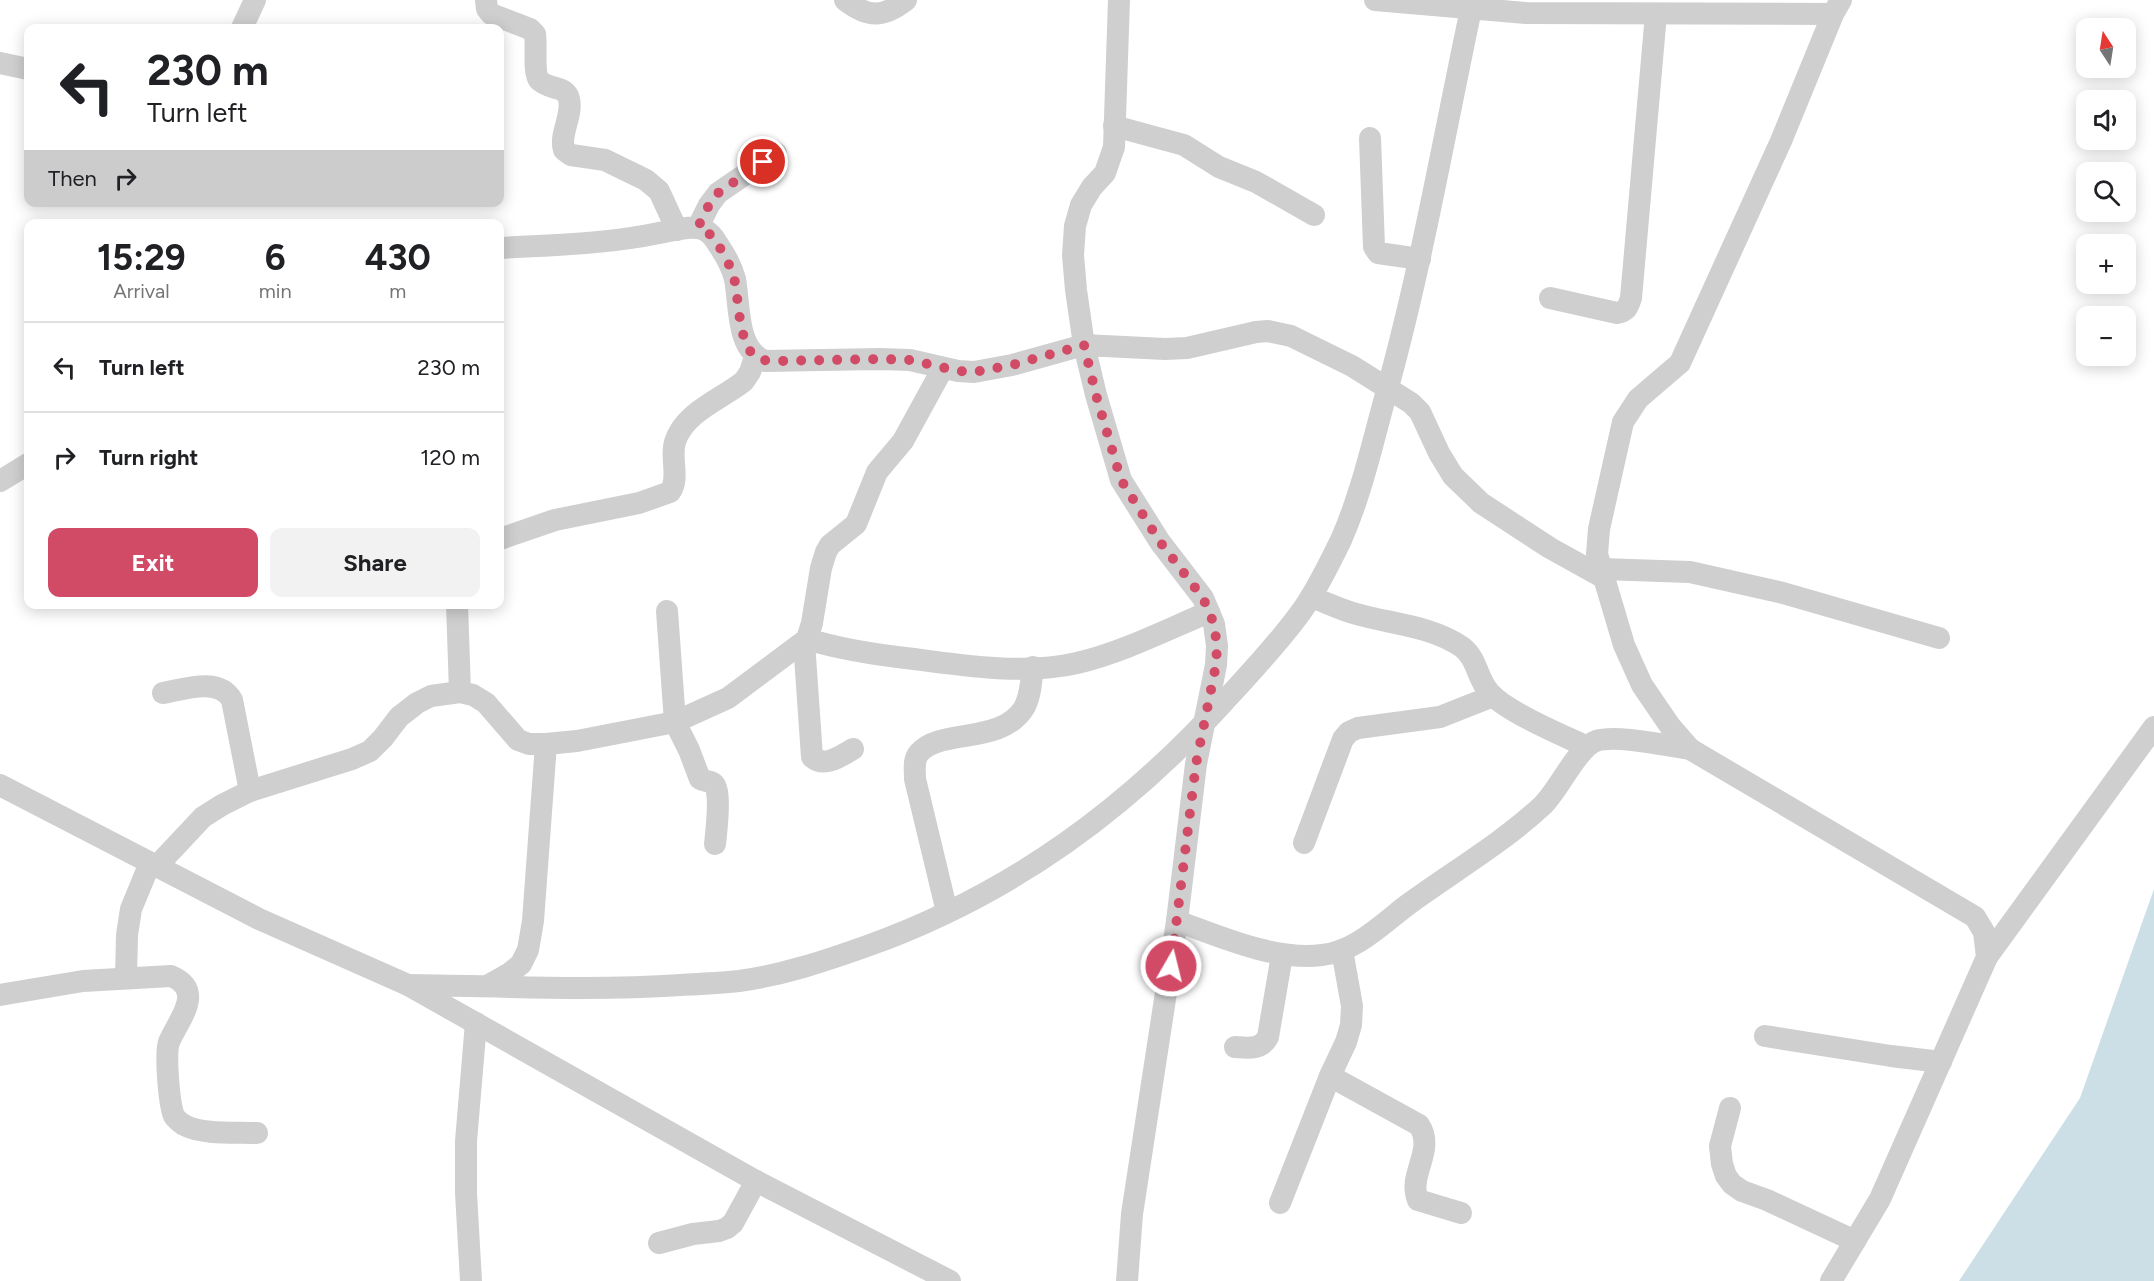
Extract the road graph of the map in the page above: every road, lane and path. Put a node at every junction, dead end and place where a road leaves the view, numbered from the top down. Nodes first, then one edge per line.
1 (255, 0) edge
2 (486, 0) edge
3 (845, 0) edge
4 (906, 0) edge
5 (1119, 0) edge
6 (1375, 0) edge
7 (1477, 6) edge
8 (1837, 7) edge
9 (1656, 14) junction
10 (244, 24) edge
11 (0, 63) edge
12 (24, 68) edge
13 (1114, 126) junction
14 (1370, 138) dead end
15 (776, 153) dead end
16 (1314, 215) dead end
17 (688, 229) junction
18 (504, 248) edge
19 (1420, 259) junction
20 (1550, 298) dead end
21 (1084, 345) junction
22 (755, 357) junction
23 (943, 368) junction
24 (1388, 389) junction
25 (24, 466) edge
26 (0, 481) edge
27 (504, 538) edge
28 (1603, 574) junction
29 (1311, 597) junction
30 (458, 609) edge
31 (667, 611) dead end
32 (1209, 612) junction
33 (1939, 638) dead end
34 (806, 641) junction
35 (1033, 667) junction
36 (460, 692) junction
37 (163, 693) dead end
38 (1492, 696) junction
39 (675, 722) junction
40 (1204, 724) junction
41 (2154, 727) edge
42 (546, 744) junction
43 (1585, 746) junction
44 (853, 748) dead end
45 (1690, 749) junction
46 (0, 785) edge
47 (250, 791) junction
48 (1304, 843) dead end
49 (715, 844) dead end
50 (153, 865) junction
51 (947, 912) junction
52 (1178, 921) junction
53 (1342, 950) junction
54 (1281, 955) junction
55 (1987, 957) junction
56 (126, 978) junction
57 (408, 985) junction
58 (487, 986) junction
59 (0, 995) edge
60 (476, 1023) junction
61 (1765, 1036) dead end
62 (1235, 1047) dead end
63 (1941, 1062) junction
64 (1330, 1076) junction
65 (1730, 1108) dead end
66 (257, 1133) dead end
67 (756, 1181) junction
68 (1280, 1203) dead end
69 (1461, 1213) dead end
70 (1855, 1241) junction
71 (659, 1243) dead end
72 (471, 1281) edge
73 (950, 1281) edge
74 (1127, 1281) edge
75 (1831, 1281) edge

1 - 10 street
2 - 17 street
3 - 4 street
5 - 13 street
6 - 7 street
7 - 9 street
7 - 19 street
8 - 9 street
8 - 28 street
9 - 20 street
11 - 12 street
13 - 16 street
13 - 21 street
14 - 19 street
15 - 17 street
17 - 18 street
17 - 22 street
19 - 24 street
21 - 23 street
21 - 24 street
21 - 32 street
22 - 23 street
22 - 27 street
23 - 34 street
24 - 28 street
24 - 29 street
25 - 26 street
28 - 33 street
28 - 45 street
29 - 38 street
29 - 40 street
30 - 36 street
31 - 39 street
32 - 35 street
32 - 40 street
34 - 35 street
34 - 39 street
34 - 44 street
35 - 51 street
36 - 42 street
36 - 47 street
37 - 47 street
38 - 43 street
38 - 48 street
39 - 42 street
39 - 49 street
40 - 51 street
40 - 52 street
41 - 55 street
42 - 58 street
43 - 45 street
43 - 53 street
45 - 55 street
46 - 50 street
47 - 50 street
50 - 56 street
50 - 57 street
51 - 58 street
52 - 54 street
52 - 74 street
53 - 54 street
53 - 64 street
54 - 62 street
55 - 63 street
56 - 59 street
56 - 66 street
57 - 58 street
57 - 60 street
60 - 67 street
60 - 72 street
61 - 63 street
63 - 70 street
64 - 68 street
64 - 69 street
65 - 70 street
67 - 71 street
67 - 73 street
70 - 75 street

